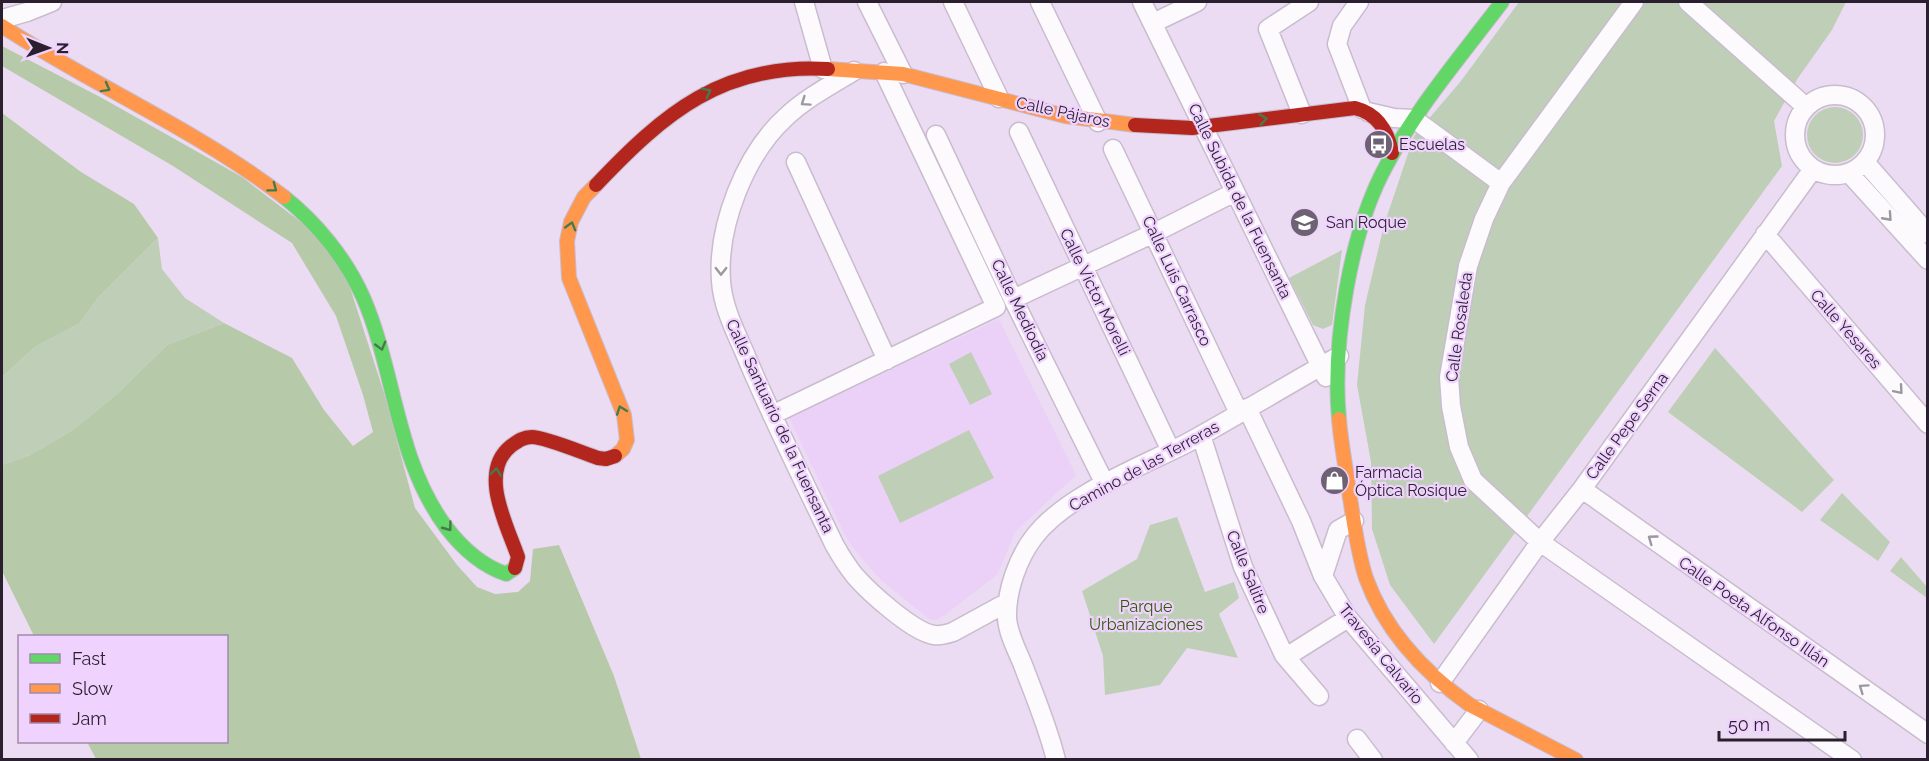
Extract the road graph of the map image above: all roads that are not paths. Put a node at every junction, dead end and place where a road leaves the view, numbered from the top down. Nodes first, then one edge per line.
1 (52, 2) edge
2 (804, 2) edge
3 (867, 2) edge
4 (953, 2) edge
5 (1040, 2) edge
6 (1142, 2) edge
7 (1197, 2) edge
8 (1309, 2) edge
9 (1359, 2) edge
10 (1502, 2) edge
11 (1634, 2) edge
12 (1688, 2) edge
13 (2, 20) edge
14 (1152, 23) junction
15 (2, 26) edge
16 (823, 69) junction
17 (854, 71) junction
18 (884, 72) junction
19 (903, 74) junction
20 (999, 98) junction
21 (1806, 107) junction
22 (1365, 111) junction
23 (1302, 114) junction
24 (1414, 119) junction
25 (1098, 122) junction
26 (1205, 128) junction
27 (1018, 132) dead end
28 (936, 135) dead end
29 (1113, 149) dead end
30 (1392, 153) junction
31 (796, 162) dead end
32 (1865, 162) junction
33 (1813, 169) junction
34 (1849, 173) junction
35 (1501, 183) junction
36 (1234, 192) junction
37 (1155, 232) junction
38 (1765, 234) junction
39 (1928, 234) edge
40 (1928, 260) edge
41 (1082, 267) junction
42 (1013, 299) junction
43 (1339, 356) junction
44 (887, 360) junction
45 (1321, 367) junction
46 (1338, 402) junction
47 (1243, 410) junction
48 (772, 415) junction
49 (1928, 424) edge
50 (1201, 435) junction
51 (1171, 451) junction
52 (1105, 484) junction
53 (1582, 489) junction
54 (1354, 520) junction
55 (1540, 542) junction
56 (1323, 576) junction
57 (1008, 602) junction
58 (1348, 618) junction
59 (1286, 657) junction
60 (1440, 683) junction
61 (1319, 696) dead end
62 (1479, 710) junction
63 (1928, 734) edge
64 (1357, 739) dead end
65 (1454, 743) junction
66 (1056, 759) edge
67 (1373, 759) edge
68 (1469, 759) edge
69 (1575, 759) edge
70 (1852, 759) edge

1 - 13 street
2 - 16 street
3 - 19 street
4 - 20 street
5 - 25 street
6 - 14 street, Calle Subida de la Fuensanta
7 - 14 street
8 - 23 street
9 - 22 street
10 - 24 street
11 - 35 street, Calle Rosaleda
12 - 21 street
14 - 26 street, Calle Subida de la Fuensanta
15 -> 16 street, Calle Pájaros
16 - 17 street, Calle Pájaros
17 - 18 street, Calle Pájaros
17 -> 48 street, Calle Santuario de la Fuensanta
18 - 19 street, Calle Pájaros
18 - 44 street
19 - 20 street, Calle Pájaros
20 - 25 street, Calle Pájaros
21 - 32 street
21 - 33 street
22 - 23 street, Calle Pájaros
22 - 24 street, Calle Pájaros
22 - 30 street
26 -> 23 street, Calle Pájaros
24 - 30 street
24 - 35 street
25 - 26 street, Calle Pájaros
26 - 36 street, Calle Subida de la Fuensanta
27 - 41 street, Calle Victor Morelli
28 - 42 street, Calle Mediodía
29 - 37 street, Calle Luis Carrasco
30 - 43 street
31 - 44 street
32 - 34 street
32 - 39 street
33 - 34 street
33 - 38 street, Calle Pepe Serna
34 -> 40 street
35 - 55 street, Calle Rosaleda
36 - 37 street
36 - 45 street, Calle Subida de la Fuensanta
37 - 41 street
37 - 47 street, Calle Luis Carrasco
38 -> 49 street, Calle Yesares
38 - 53 street, Calle Pepe Serna
41 - 42 street
41 - 51 street, Calle Victor Morelli
42 - 52 street, Calle Mediodía
43 - 45 street, Camino de las Terreras
43 - 46 street
44 - 48 street
45 - 46 street, Calle Subida de la Fuensanta
45 - 47 street, Camino de las Terreras
46 - 54 street
47 - 50 street, Camino de las Terreras
47 - 56 street, Travesía Calvario
48 - 57 street, Calle Santuario de la Fuensanta
50 - 51 street, Camino de las Terreras
50 - 59 street, Calle Salitre
51 - 52 street, Camino de las Terreras
52 - 57 street, Camino de las Terreras
53 - 55 street, Calle Pepe Serna
63 -> 53 street, Calle Poeta Alfonso Illán
54 - 56 street
54 - 60 street
55 - 60 street, Calle Pepe Serna
55 - 70 street, Calle Rosaleda
56 - 58 street, Travesía Calvario
57 - 66 street, Camino de las Terreras
58 - 59 street
58 - 65 street, Travesía Calvario
59 - 61 street, Calle Salitre
60 - 62 street
62 - 65 street
62 - 69 street
64 - 67 street
65 - 68 street, Travesía Calvario

